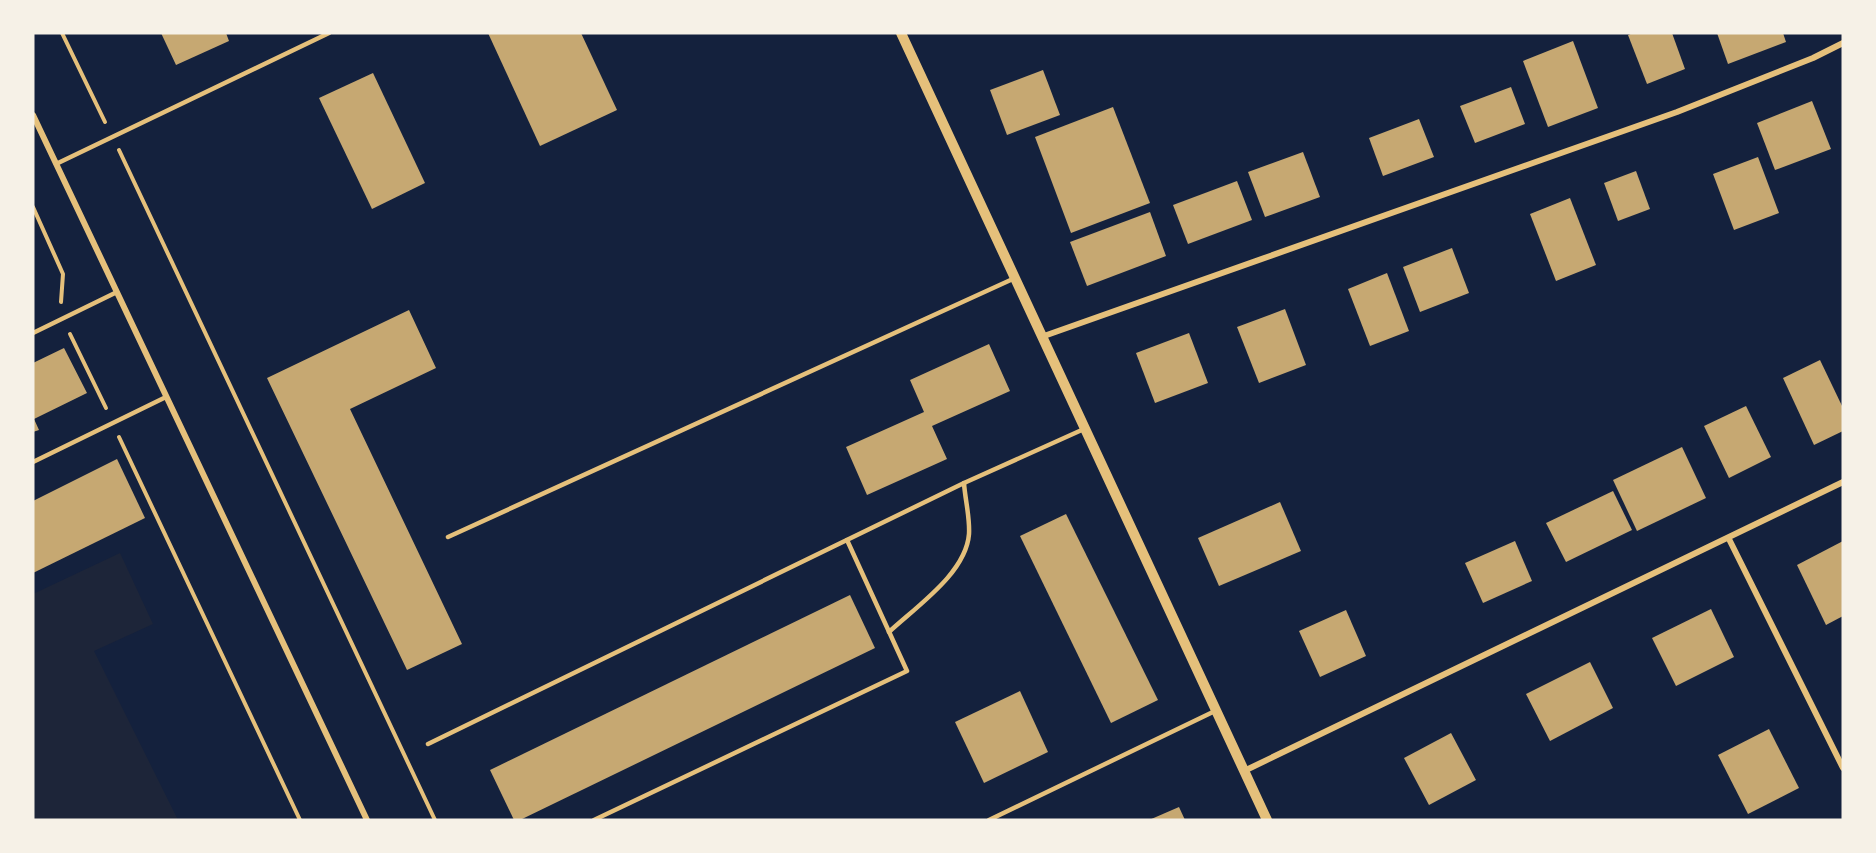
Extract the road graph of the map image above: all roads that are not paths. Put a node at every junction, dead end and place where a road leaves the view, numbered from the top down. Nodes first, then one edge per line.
1 (329, 33) edge
2 (901, 33) edge
3 (1843, 43) edge
4 (33, 115) edge
5 (56, 164) junction
6 (1015, 278) junction
7 (117, 292) junction
8 (33, 333) edge
9 (1044, 336) junction
10 (166, 397) junction
11 (1087, 428) junction
12 (33, 462) edge
13 (1843, 482) edge
14 (964, 483) junction
15 (448, 537) dead end
16 (1729, 538) junction
17 (847, 540) junction
18 (889, 632) junction
19 (1215, 711) junction
20 (428, 744) dead end
21 (1843, 768) edge
22 (1244, 771) junction
23 (367, 820) edge
24 (594, 820) edge
25 (989, 820) edge
26 (1267, 820) edge

1 - 5 lane
2 - 6 street
3 - 9 street
4 - 5 street
5 - 7 street
6 - 9 street
6 - 15 lane
7 - 8 lane
7 - 10 street
9 - 11 street
10 - 12 lane
10 - 23 street
11 - 14 lane
11 - 19 street
13 - 16 street
14 - 17 lane
14 - 18 lane
16 - 21 street
16 - 22 street
17 - 18 lane
17 - 20 lane
18 - 24 lane
19 - 22 street
19 - 25 lane
22 - 26 street

